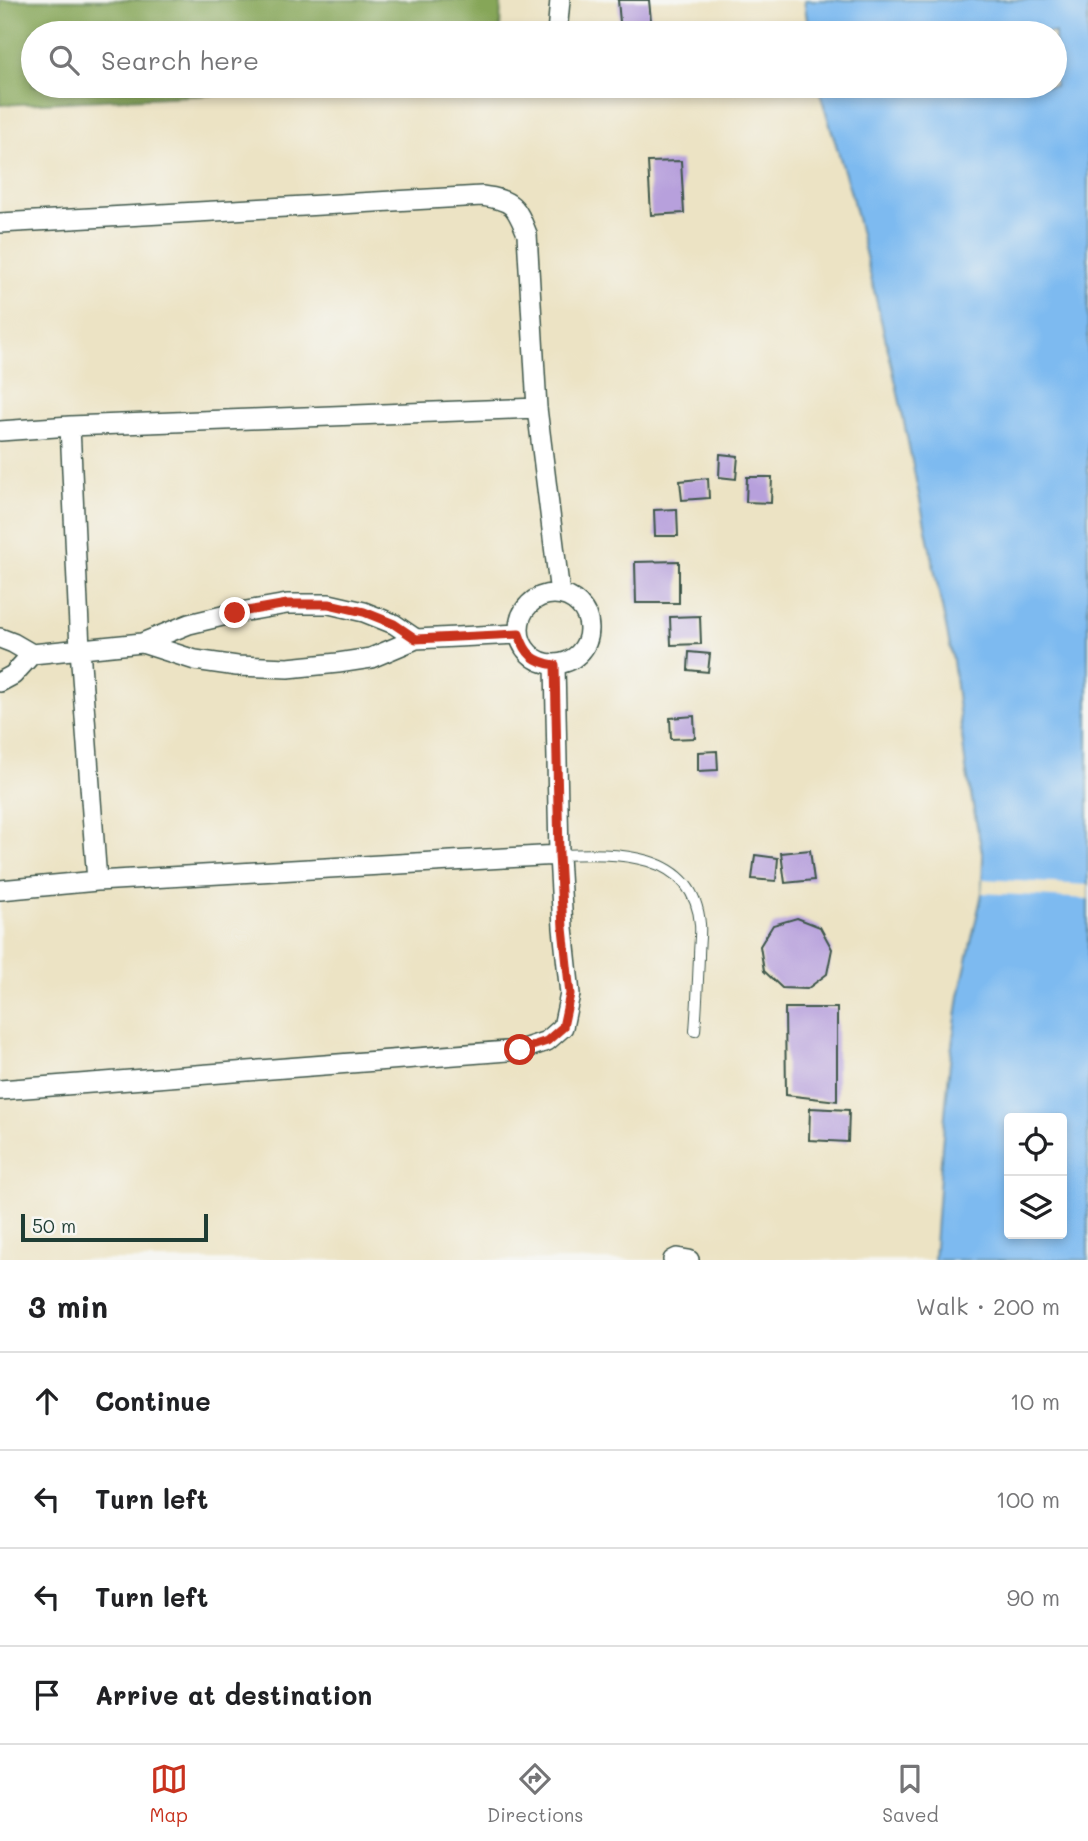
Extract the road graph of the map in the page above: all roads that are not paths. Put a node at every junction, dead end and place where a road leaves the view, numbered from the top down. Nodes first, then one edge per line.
1 (560, 0) edge
2 (558, 21) edge
3 (0, 223) edge
4 (537, 408) junction
5 (70, 426) junction
6 (0, 431) edge
7 (560, 594) junction
8 (519, 634) junction
9 (0, 638) edge
10 (416, 639) junction
11 (142, 643) junction
12 (80, 649) junction
13 (32, 654) junction
14 (555, 665) junction
15 (0, 682) edge
16 (559, 855) junction
17 (97, 881) junction
18 (0, 890) edge
19 (695, 1031) dead end
20 (0, 1090) edge
21 (673, 1260) edge
22 (689, 1260) edge

1 - 2 street
3 - 4 street
4 - 5 street
4 - 7 street
5 - 6 street
5 - 12 street
7 - 8 street
7 - 14 street
8 - 10 street
8 - 14 street
9 - 13 street
10 - 11 street
10 - 11 street
11 - 12 street
12 - 13 street
12 - 17 street
13 - 15 street
14 - 16 street
16 - 17 street
16 - 19 lane
16 - 20 street
17 - 18 street
21 - 22 street

